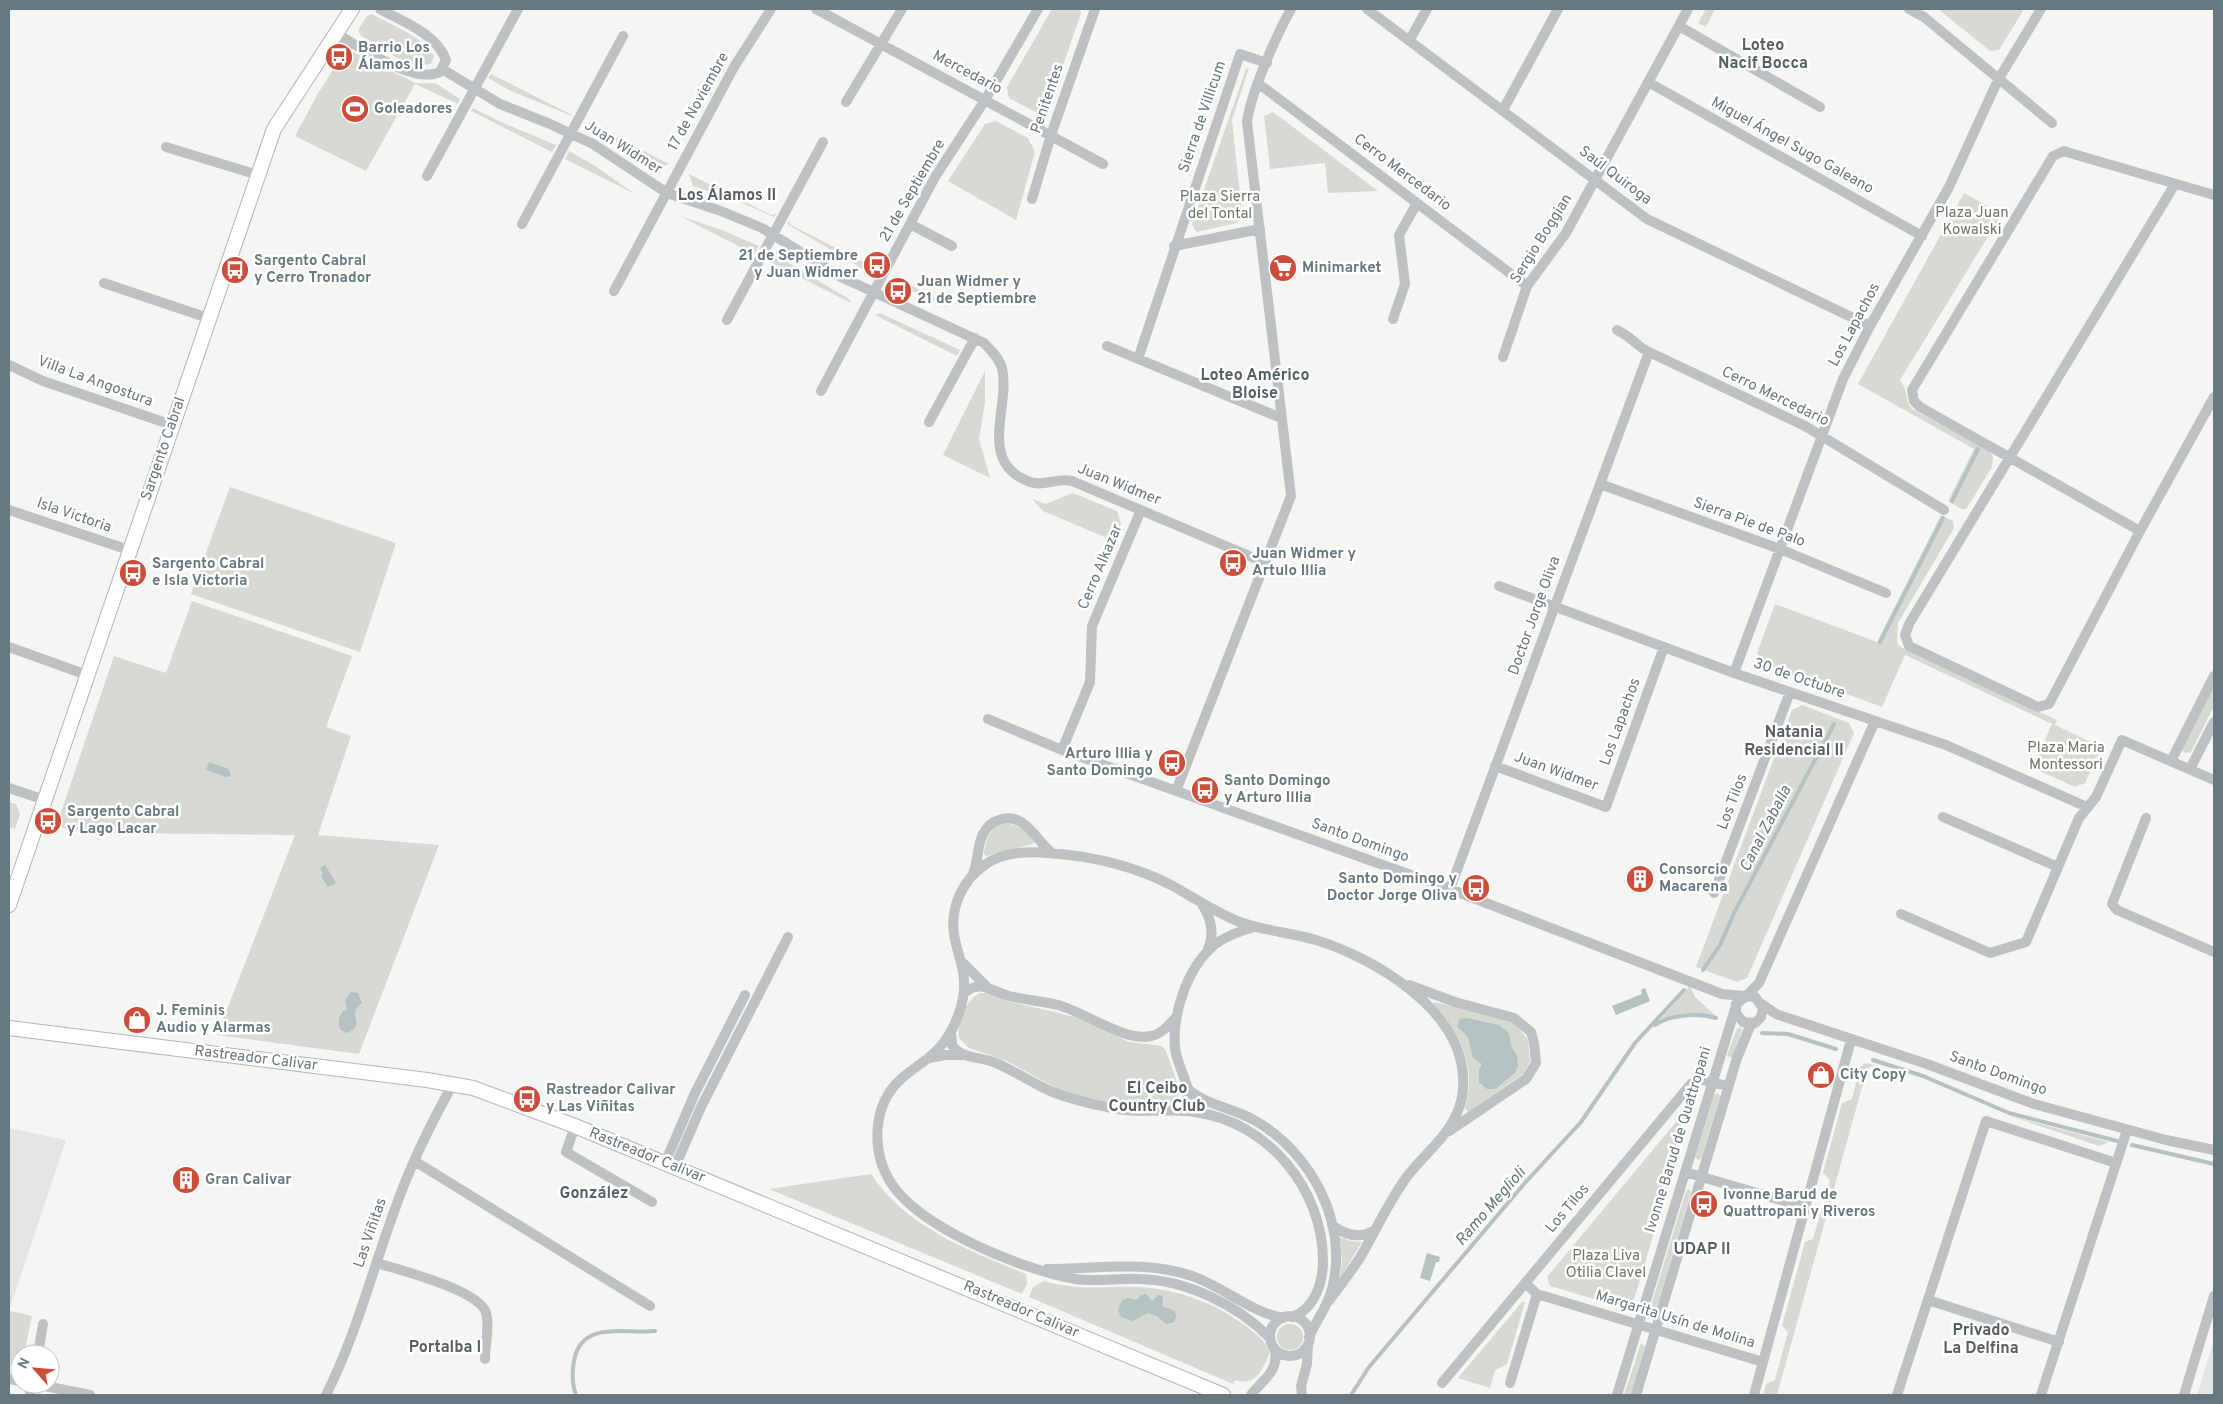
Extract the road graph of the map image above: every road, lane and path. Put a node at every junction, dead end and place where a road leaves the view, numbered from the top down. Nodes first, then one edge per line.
1 (352, 9) edge
2 (380, 9) edge
3 (518, 9) edge
4 (771, 9) edge
5 (816, 9) edge
6 (902, 9) edge
7 (1038, 9) edge
8 (1095, 9) edge
9 (1291, 9) edge
10 (1367, 9) edge
11 (1427, 9) edge
12 (1558, 9) edge
13 (1688, 9) edge
14 (1909, 9) edge
15 (2041, 9) edge
16 (1679, 26) junction
17 (335, 33) junction
18 (623, 36) dead end
19 (1409, 41) junction
20 (882, 44) junction
21 (1267, 63) junction
22 (444, 65) junction
23 (1998, 80) junction
24 (1648, 82) junction
25 (1259, 84) junction
26 (474, 89) junction
27 (985, 100) junction
28 (846, 102) dead end
29 (1820, 107) dead end
30 (1503, 110) junction
31 (2052, 124) dead end
32 (571, 133) junction
33 (1051, 135) junction
34 (823, 142) dead end
35 (166, 147) dead end
36 (1103, 164) dead end
37 (258, 175) junction
38 (427, 176) dead end
39 (1595, 180) junction
40 (2175, 184) junction
41 (667, 193) junction
42 (2214, 195) edge
43 (1032, 199) dead end
44 (1417, 203) junction
45 (522, 224) dead end
46 (910, 224) junction
47 (1260, 229) junction
48 (773, 234) junction
49 (1922, 236) junction
50 (952, 246) dead end
51 (1174, 246) junction
52 (104, 283) dead end
53 (1527, 286) junction
54 (614, 291) dead end
55 (872, 293) junction
56 (208, 318) junction
57 (1393, 319) dead end
58 (727, 320) dead end
59 (1870, 326) junction
60 (1617, 330) dead end
61 (975, 338) junction
62 (1107, 346) dead end
63 (1649, 352) junction
64 (1502, 357) dead end
65 (1138, 359) junction
66 (9, 365) edge
67 (821, 391) dead end
68 (2214, 397) edge
69 (1282, 418) junction
70 (929, 422) dead end
71 (172, 425) junction
72 (1822, 436) junction
73 (2009, 458) junction
74 (1600, 484) junction
75 (9, 510) edge
76 (1141, 510) junction
77 (1944, 510) dead end
78 (2140, 531) junction
79 (1780, 549) junction
80 (129, 550) junction
81 (1266, 563) junction
82 (1499, 586) dead end
83 (1886, 593) dead end
84 (1555, 606) junction
85 (9, 647) edge
86 (1664, 647) junction
87 (1734, 673) junction
88 (87, 675) junction
89 (2214, 676) edge
90 (1790, 692) junction
91 (988, 719) dead end
92 (1875, 721) junction
93 (2214, 722) edge
94 (1062, 750) junction
95 (2171, 761) junction
96 (1495, 766) junction
97 (2190, 769) junction
98 (2214, 780) edge
99 (9, 788) edge
100 (1176, 791) junction
101 (44, 800) junction
102 (1606, 807) joint
103 (2087, 808) junction
104 (1943, 817) dead end
105 (2146, 818) dead end
106 (1052, 853) junction
107 (2058, 867) junction
108 (973, 874) junction
109 (1450, 889) junction
110 (1714, 893) dead end
111 (1201, 903) junction
112 (9, 905) edge
113 (1901, 914) dead end
114 (1255, 927) junction
115 (788, 937) dead end
116 (2214, 952) edge
117 (1205, 954) junction
118 (962, 961) junction
119 (1399, 982) junction
120 (1758, 983) junction
121 (987, 986) junction
122 (964, 993) junction
123 (1722, 994) junction
124 (745, 995) dead end
125 (1746, 996) junction
126 (1760, 1002) junction
127 (1735, 1009) junction
128 (1776, 1014) junction
129 (1177, 1016) junction
130 (1754, 1022) junction
131 (9, 1028) edge
132 (951, 1032) junction
133 (1152, 1036) junction
134 (1850, 1040) junction
135 (1174, 1046) junction
136 (964, 1055) junction
137 (926, 1060) junction
138 (1713, 1082) junction
139 (454, 1084) junction
140 (1728, 1086) junction
141 (1188, 1090) junction
142 (1184, 1111) junction
143 (575, 1126) junction
144 (2126, 1130) junction
145 (1443, 1136) junction
146 (2214, 1150) edge
147 (416, 1162) junction
148 (2116, 1163) junction
149 (670, 1165) junction
150 (1685, 1172) junction
151 (1701, 1177) junction
152 (652, 1202) dead end
153 (1805, 1207) junction
154 (1332, 1225) junction
155 (1373, 1231) junction
156 (377, 1263) junction
157 (1038, 1268) junction
158 (1525, 1283) junction
159 (1537, 1294) junction
160 (2214, 1296) edge
161 (1928, 1300) junction
162 (1328, 1302) junction
163 (650, 1306) dead end
164 (1287, 1317) junction
165 (43, 1324) dead end
166 (1639, 1324) junction
167 (1656, 1330) junction
168 (1270, 1338) junction
169 (1308, 1340) junction
170 (2059, 1342) junction
171 (40, 1344) edge
172 (1276, 1350) junction
173 (485, 1359) dead end
174 (1763, 1362) junction
175 (1442, 1383) dead end
176 (1510, 1383) dead end
177 (60, 1389) edge
178 (90, 1395) edge
179 (326, 1395) edge
180 (1223, 1395) edge
181 (1250, 1395) edge
182 (1302, 1395) edge
183 (1617, 1395) edge
184 (1636, 1395) edge
185 (1754, 1395) edge
186 (1897, 1395) edge
187 (2042, 1395) edge
188 (2184, 1395) edge

1 - 17 main road, Sargento Cabral
2 - 22 street, Juan Widmer
3 - 26 street
4 - 41 street, 17 de Noviembre
5 - 20 street, Mercedario
6 - 20 street
7 - 27 street, 21 de Septiembre
8 - 33 street, Penitentes
9 - 21 street
10 - 19 street, Saúl Quiroga
11 - 19 street
12 - 30 street
13 - 16 street, Sergio Boggian
14 - 23 street
15 - 23 street, Los Lapachos
16 - 24 street, Sergio Boggian
16 - 29 street
17 - 22 street
17 - 37 main road, Sargento Cabral
18 - 32 street
19 - 30 street, Saúl Quiroga
20 - 27 street, Mercedario
20 - 28 street
21 - 25 street
21 - 51 street, Sierra de Villicum
22 - 26 street, Juan Widmer
23 - 31 street
23 - 49 street, Los Lapachos
24 - 39 street, Sergio Boggian
24 - 49 street, Miguel Ángel Sugo Galeano
25 - 44 street, Cerro Mercedario
25 - 47 street
26 - 32 street, Juan Widmer
26 - 38 street
27 - 33 street, Mercedario
27 - 46 street, 21 de Septiembre
30 - 39 street, Saúl Quiroga
32 - 41 street, Juan Widmer
32 - 45 street
33 - 36 street, Mercedario
33 - 43 street, Penitentes
34 - 48 street
35 - 37 street
37 - 56 main road, Sargento Cabral
39 - 53 street, Sergio Boggian
39 - 59 street, Saúl Quiroga
40 - 42 street
40 - 73 street
40 - 73 street
41 - 48 street, Juan Widmer
41 - 54 street, 17 de Noviembre
44 - 53 street, Cerro Mercedario
44 - 57 street
46 - 50 street
46 - 55 street, 21 de Septiembre
47 - 51 street
47 - 69 street
48 - 55 street, Juan Widmer
48 - 58 street
49 - 59 street, Los Lapachos
51 - 65 street, Sierra de Villicum
52 - 56 street
53 - 64 street, Sergio Boggian
55 - 61 street, Juan Widmer
55 - 67 street, 21 de Septiembre
56 - 71 main road, Sargento Cabral
59 - 72 street, Los Lapachos
60 - 63 street, Cerro Mercedario
61 - 70 street
61 - 76 street, Juan Widmer
62 - 65 street
63 - 72 street, Cerro Mercedario
63 - 74 street, Doctor Jorge Oliva
65 - 69 street
66 - 71 street, Villa La Angostura
68 - 78 street
69 - 81 street
71 - 80 main road, Sargento Cabral
72 - 77 street, Cerro Mercedario
72 - 79 street, Los Lapachos
73 - 78 street
73 - 78 street
74 - 79 street, Sierra Pie de Palo
74 - 84 street, Doctor Jorge Oliva
75 - 80 street, Isla Victoria
76 - 81 street, Juan Widmer
76 - 94 street, Cerro Alkazar
79 - 83 street, Sierra Pie de Palo
79 - 87 street, Los Lapachos
80 - 88 main road, Sargento Cabral
81 - 100 street
82 - 84 street, 30 de Octubre
84 - 86 street, 30 de Octubre
84 - 96 street, Doctor Jorge Oliva
85 - 88 street
86 - 87 street, 30 de Octubre
86 - 102 street, Los Lapachos
87 - 90 street, 30 de Octubre
88 - 101 main road, Sargento Cabral
89 - 95 street
90 - 92 street, 30 de Octubre
90 - 110 street, Los Tilos
91 - 94 street, Santo Domingo
92 - 103 street, 30 de Octubre
92 - 120 street
93 - 97 street
94 - 100 street, Santo Domingo
95 - 97 street
95 - 103 street
96 - 102 street, Juan Widmer
96 - 109 street, Doctor Jorge Oliva
97 - 98 street
99 - 101 street
100 - 109 street, Santo Domingo
101 - 112 main road, Sargento Cabral
103 - 107 street
104 - 107 street
105 - 116 street
106 - 108 street
106 - 108 street
106 - 111 street
107 - 113 street
108 - 118 street
109 - 123 street, Santo Domingo
111 - 114 street
111 - 117 street
114 - 117 street
114 - 119 street
115 - 149 street
117 - 129 street
118 - 121 street
118 - 122 street
119 - 145 street
119 - 145 street
120 - 125 street
120 - 126 street
121 - 122 street
121 - 133 street
122 - 132 street
123 - 125 street, Santo Domingo
123 - 127 street, Santo Domingo
124 - 149 street
125 - 126 street
125 - 127 street
126 - 128 street, Santo Domingo
126 - 130 street
127 - 130 street
127 - 138 street, Ivonne Barud de Quattropani
128 - 130 street
128 - 134 street, Santo Domingo
129 - 133 street
129 - 135 street
130 - 140 street, Ivonne Barud de Quattropani
131 - 139 main road, Rastreador Calivar
132 - 136 street
132 - 137 street
133 - 135 street
134 - 144 street, Santo Domingo
134 - 153 street
135 - 141 street
136 - 137 street
136 - 142 street
137 - 157 street
138 - 140 street, Los Tilos
138 - 150 street, Ivonne Barud de Quattropani
138 - 158 street, Los Tilos
139 - 143 main road, Rastreador Calivar
139 - 147 street, Las Viñitas
140 - 151 street, Ivonne Barud de Quattropani
141 - 142 street
141 - 154 street
142 - 164 street
143 - 149 main road, Rastreador Calivar
143 - 152 street
144 - 146 street, Santo Domingo
144 - 148 street
145 - 155 street
147 - 156 street, Las Viñitas
147 - 163 street
148 - 161 street
148 - 170 street
149 - 180 main road, Rastreador Calivar
150 - 151 street
150 - 166 street, Ivonne Barud de Quattropani
151 - 153 street
151 - 167 street, Ivonne Barud de Quattropani
153 - 174 street
154 - 155 street
154 - 162 street
155 - 162 street
156 - 173 street
156 - 179 street, Las Viñitas
157 - 164 street
157 - 168 street
158 - 159 street, Margarita Usín de Molina
158 - 175 street, Los Tilos
159 - 166 street, Margarita Usín de Molina
159 - 176 street
160 - 188 street
161 - 170 street
161 - 186 street
162 - 169 street
164 - 168 street
164 - 169 street
165 - 171 street
166 - 167 street, Margarita Usín de Molina
166 - 183 street, Ivonne Barud de Quattropani
167 - 174 street, Margarita Usín de Molina
167 - 184 street, Ivonne Barud de Quattropani
168 - 172 street
169 - 172 street
169 - 182 street
170 - 187 street
172 - 181 street
174 - 185 street
177 - 178 street

